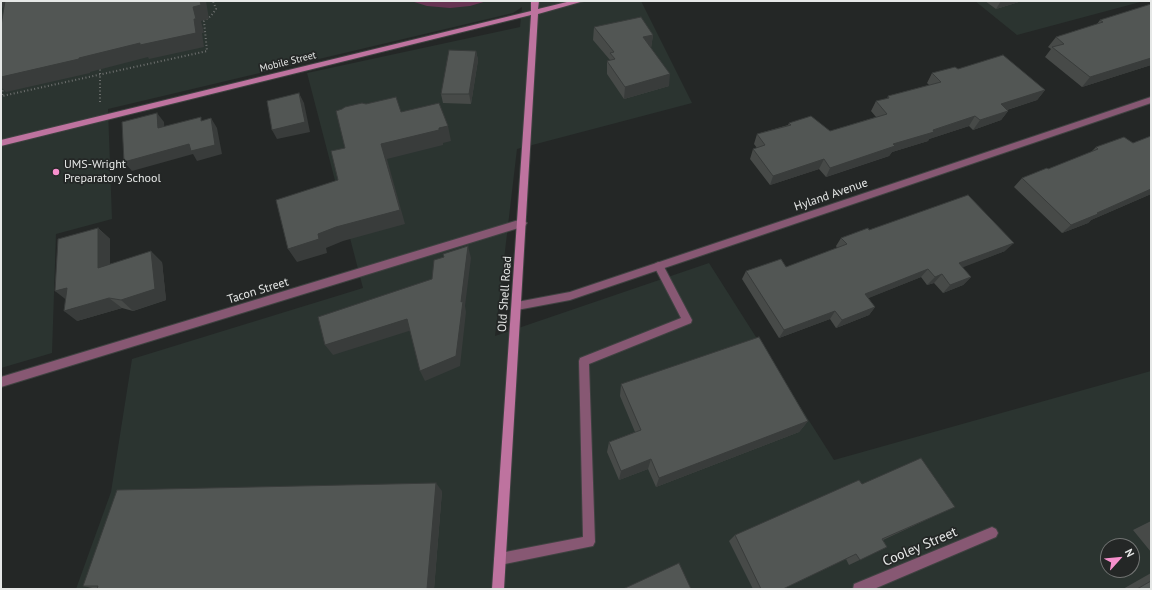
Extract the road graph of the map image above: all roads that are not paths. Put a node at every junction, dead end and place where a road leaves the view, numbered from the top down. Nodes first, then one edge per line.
1 (535, 1) edge
2 (580, 1) edge
3 (534, 12) junction
4 (1151, 100) edge
5 (1, 143) edge
6 (522, 223) junction
7 (659, 266) junction
8 (517, 306) junction
9 (1, 382) edge
10 (992, 533) dead end
11 (500, 559) junction
12 (498, 589) edge
13 (859, 589) edge

1 - 3 street, Old Shell Road
2 - 3 street, Mobile Street
3 - 5 street, Mobile Street
3 - 6 street, Old Shell Road
4 - 7 street, Hyland Avenue
6 - 8 street, Old Shell Road
6 - 9 street, Tacon Street
7 - 8 street, Hyland Avenue
7 - 11 street
8 - 11 street, Old Shell Road
10 - 13 street, Cooley Street
11 - 12 street, Old Shell Road

